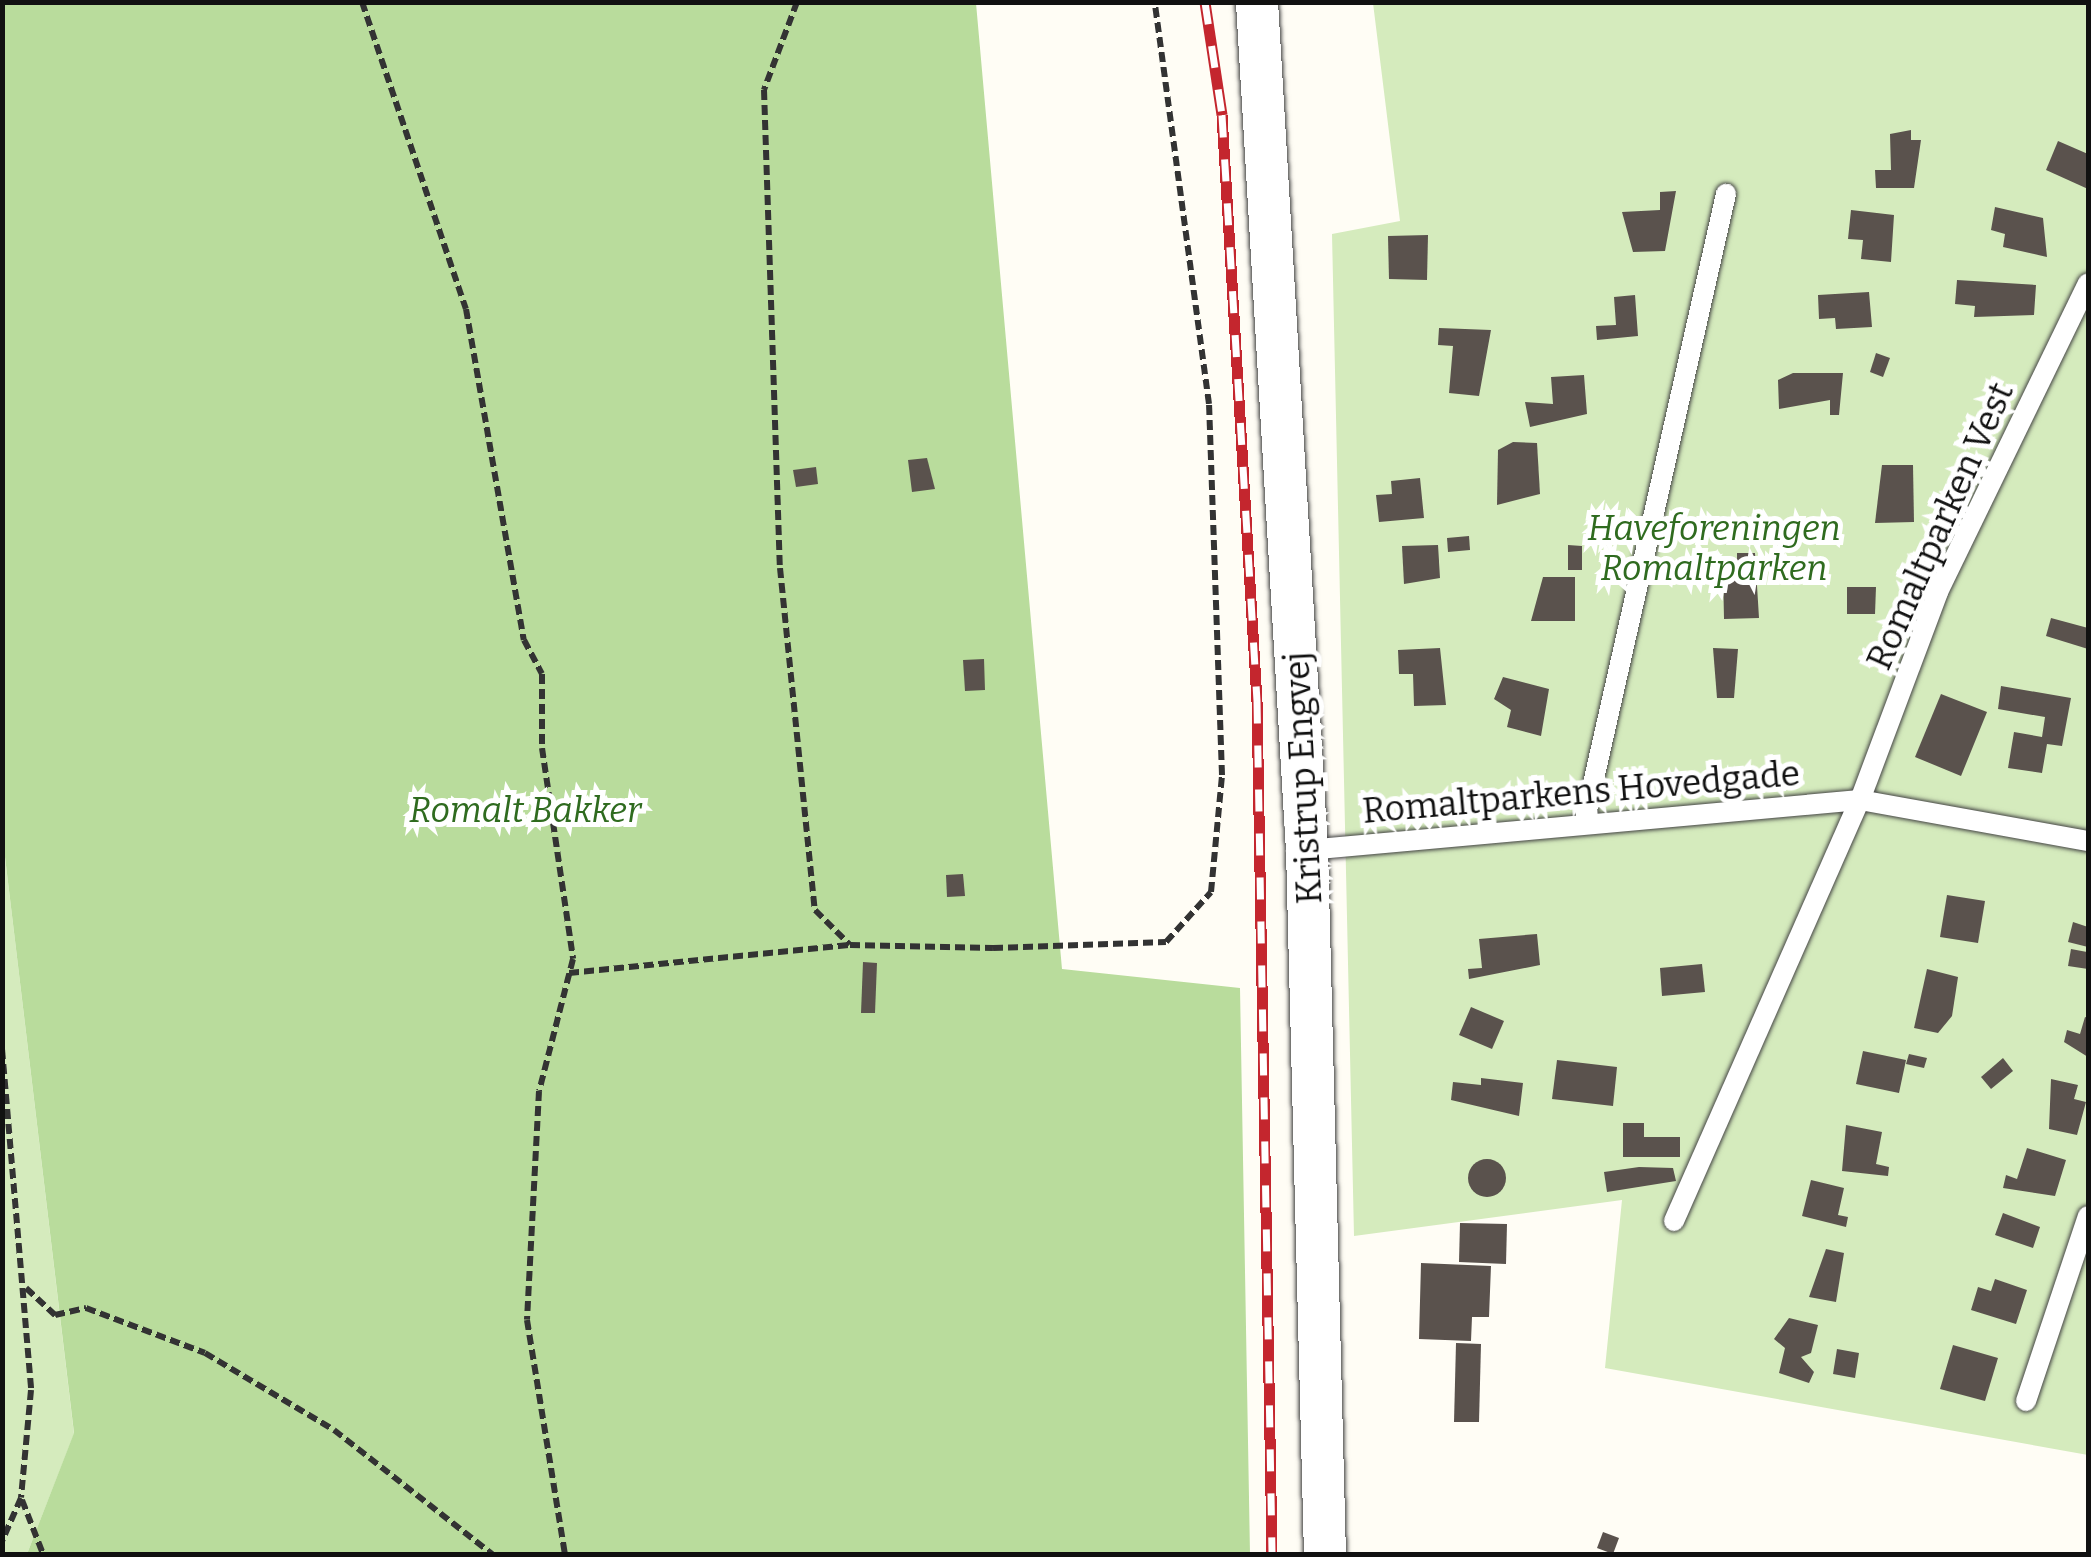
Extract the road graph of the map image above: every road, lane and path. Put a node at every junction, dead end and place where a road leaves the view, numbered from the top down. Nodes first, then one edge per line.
1 (362, 2) edge
2 (797, 2) edge
3 (1156, 2) edge
4 (1256, 2) edge
5 (1726, 194) dead end
6 (2088, 283) edge
7 (1860, 800) junction
8 (1586, 820) junction
9 (2088, 841) edge
10 (1307, 850) junction
11 (850, 945) junction
12 (570, 973) junction
13 (2, 1049) edge
14 (2088, 1216) edge
15 (1674, 1221) dead end
16 (26, 1288) junction
17 (2026, 1401) dead end
18 (22, 1498) junction
19 (2, 1542) edge
20 (43, 1554) edge
21 (492, 1554) edge
22 (566, 1554) edge
23 (1325, 1554) edge

1 - 12 path
2 - 11 path
3 - 11 path
4 - 10 street, Kristrup Engvej
5 - 8 lane
6 - 7 lane, Romaltparken Vest
7 - 8 lane, Romaltparkens Hovedgade
7 - 9 lane, Romaltparkens Hovedgade
7 - 15 lane
8 - 10 lane, Romaltparkens Hovedgade
10 - 23 street, Kristrup Engvej
11 - 12 path
12 - 22 path
13 - 16 path
14 - 17 lane
16 - 18 path
16 - 21 path
18 - 19 path
18 - 20 path

